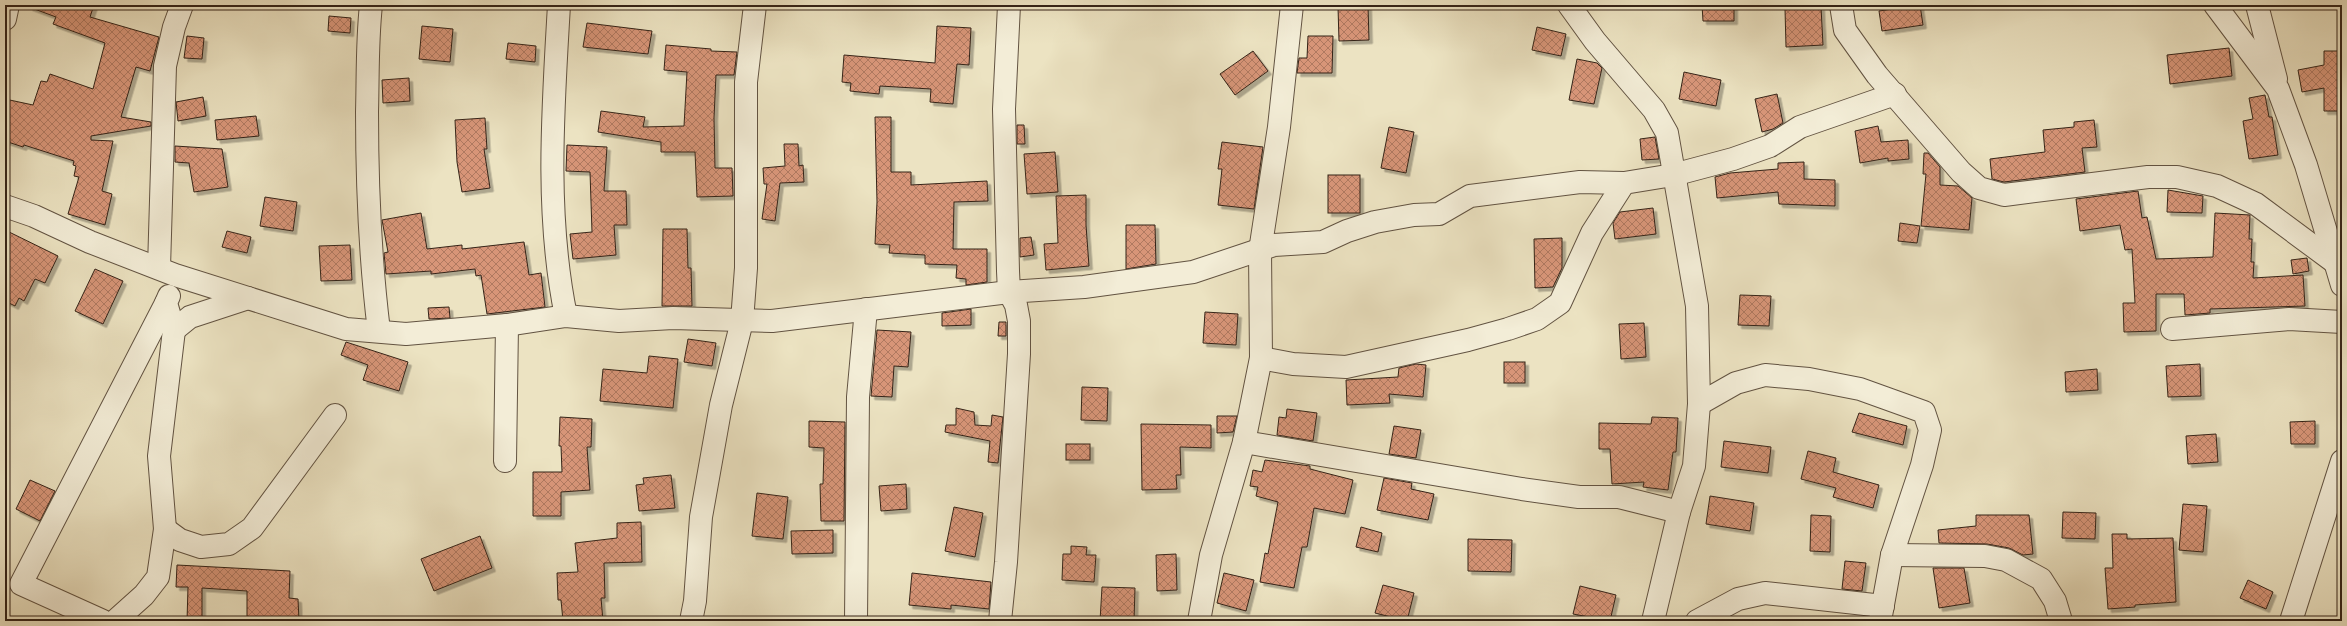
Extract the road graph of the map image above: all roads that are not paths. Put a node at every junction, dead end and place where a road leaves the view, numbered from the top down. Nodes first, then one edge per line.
1 (8, 5) edge
2 (182, 5) edge
3 (371, 5) edge
4 (559, 5) edge
5 (755, 5) edge
6 (1009, 5) edge
7 (1292, 5) edge
8 (1569, 5) edge
9 (1840, 5) edge
10 (2215, 5) edge
11 (2257, 5) edge
12 (5, 19) edge
13 (2278, 89) junction
14 (1895, 94) junction
15 (1673, 175) junction
16 (1624, 183) junction
17 (5, 206) edge
18 (1260, 251) junction
19 (2333, 261) junction
20 (167, 272) junction
21 (2342, 285) edge
22 (1009, 292) junction
23 (248, 298) junction
24 (166, 303) junction
25 (866, 309) junction
26 (566, 316) junction
27 (742, 321) junction
28 (2342, 322) edge
29 (507, 325) junction
30 (2172, 329) dead end
31 (174, 330) junction
32 (379, 331) junction
33 (1261, 358) junction
34 (1699, 404) junction
35 (335, 415) dead end
36 (1244, 442) junction
37 (505, 461) dead end
38 (2342, 461) edge
39 (1680, 512) junction
40 (164, 529) junction
41 (1892, 555) junction
42 (1881, 614) edge
43 (104, 621) edge
44 (115, 621) edge
45 (690, 621) edge
46 (856, 621) edge
47 (1000, 621) edge
48 (1199, 621) edge
49 (1653, 621) edge
50 (1696, 621) edge
51 (2061, 621) edge
52 (2291, 621) edge

1 - 12 street
2 - 20 street
3 - 32 street
4 - 26 street
5 - 27 street
6 - 22 street
7 - 18 street
8 - 15 street
9 - 14 street
10 - 13 street
11 - 13 street
13 - 19 street
14 - 15 street
14 - 19 street
15 - 16 street
15 - 34 street
16 - 18 street
16 - 33 street
17 - 20 street
18 - 22 street
18 - 33 street
19 - 21 street
20 - 23 street
20 - 24 street
22 - 25 street
22 - 47 street
23 - 31 street
23 - 32 street
24 - 31 street
24 - 43 street
25 - 27 street
25 - 46 street
26 - 27 street
26 - 29 street
27 - 45 street
28 - 30 street
29 - 32 street
29 - 37 street
31 - 40 street
33 - 36 street
34 - 39 street
34 - 41 street
35 - 40 street
36 - 39 street
36 - 48 street
38 - 52 street
39 - 49 street
40 - 44 street
41 - 42 street
41 - 51 street
42 - 50 street

